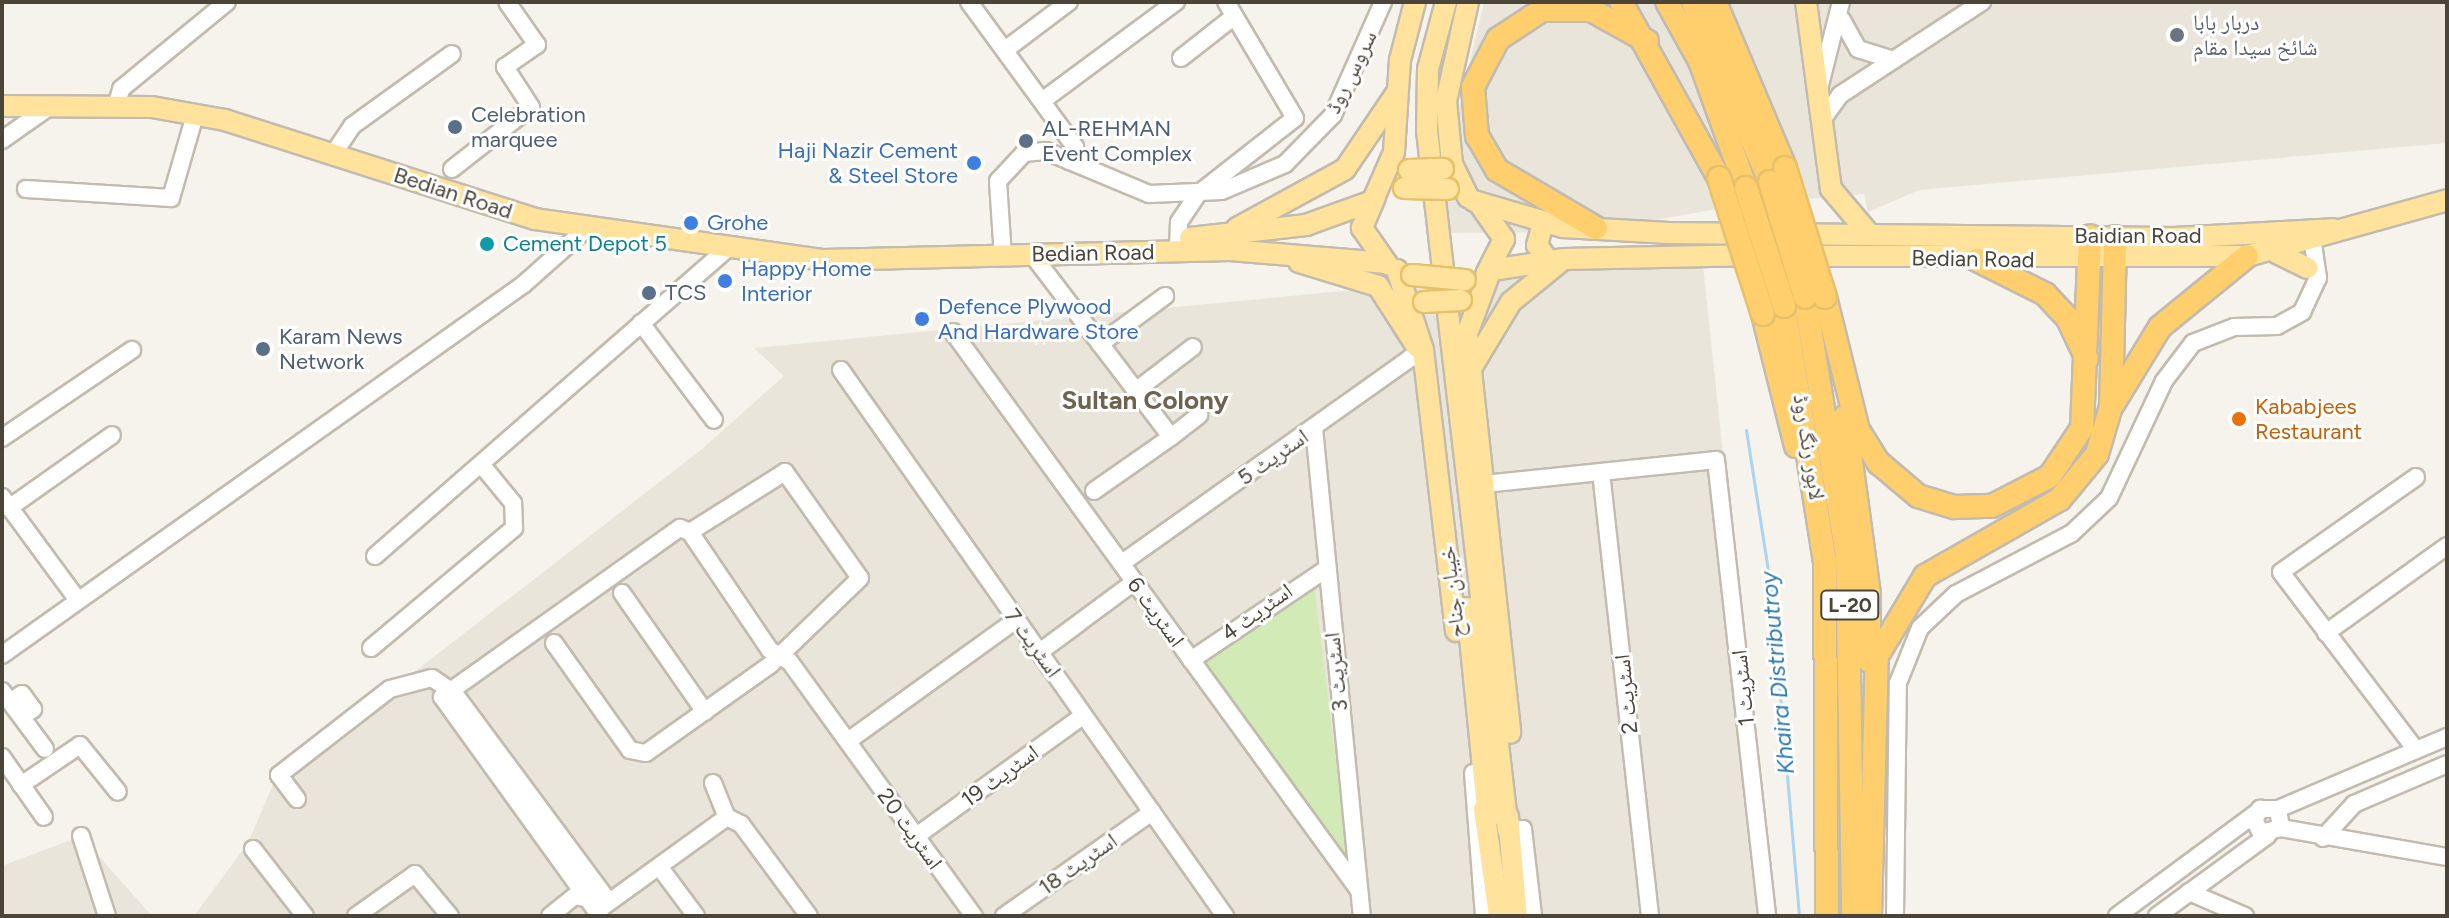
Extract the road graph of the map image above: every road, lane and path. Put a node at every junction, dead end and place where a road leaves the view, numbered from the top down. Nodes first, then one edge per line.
1 (227, 2) edge
2 (507, 2) edge
3 (969, 2) edge
4 (1069, 2) edge
5 (1176, 2) edge
6 (1383, 2) edge
7 (1415, 2) edge
8 (1432, 2) edge
9 (1446, 2) edge
10 (1468, 2) edge
11 (1621, 2) edge
12 (1667, 2) edge
13 (1693, 2) edge
14 (1715, 2) edge
15 (1806, 2) edge
16 (1841, 2) edge
17 (1982, 2) edge
18 (1229, 10) edge
19 (1842, 20) junction
20 (1647, 41) junction
21 (1005, 50) junction
22 (452, 54) dead end
23 (1181, 58) dead end
24 (1893, 60) junction
25 (1818, 92) junction
26 (1446, 94) junction
27 (1042, 101) junction
28 (1396, 103) junction
29 (2, 106) edge
30 (49, 107) junction
31 (116, 107) junction
32 (195, 115) junction
33 (1822, 120) junction
34 (2, 140) edge
35 (334, 153) junction
36 (1069, 161) junction
37 (452, 169) dead end
38 (1777, 175) junction
39 (1406, 179) junction
40 (1446, 179) junction
41 (26, 189) dead end
42 (1198, 194) junction
43 (1471, 199) junction
44 (1372, 200) junction
45 (2447, 200) edge
46 (1320, 220) junction
47 (1543, 223) junction
48 (1596, 228) junction
49 (586, 229) junction
50 (1870, 235) junction
51 (1219, 236) junction
52 (2090, 236) junction
53 (2115, 237) junction
54 (2307, 237) junction
55 (1178, 245) junction
56 (730, 246) junction
57 (1031, 253) junction
58 (1283, 253) junction
59 (1316, 253) junction
60 (2257, 254) junction
61 (1003, 257) junction
62 (1556, 260) junction
63 (1977, 260) junction
64 (2090, 260) junction
65 (2114, 261) junction
66 (2308, 268) junction
67 (1398, 269) junction
68 (1491, 271) junction
69 (2313, 289) junction
70 (1165, 296) dead end
71 (1815, 297) junction
72 (1465, 300) junction
73 (1774, 310) junction
74 (641, 323) junction
75 (953, 332) dead end
76 (1100, 344) junction
77 (1193, 347) dead end
78 (132, 350) dead end
79 (1424, 353) junction
80 (1840, 364) junction
81 (1473, 365) junction
82 (2090, 368) junction
83 (841, 370) dead end
84 (1138, 389) junction
85 (2111, 406) junction
86 (1199, 415) dead end
87 (714, 420) dead end
88 (1314, 428) junction
89 (112, 435) dead end
90 (1171, 437) junction
91 (2, 438) edge
92 (481, 464) junction
93 (1601, 472) junction
94 (2416, 477) dead end
95 (1485, 484) junction
96 (1094, 491) dead end
97 (6, 502) edge
98 (690, 532) junction
99 (2447, 546) edge
100 (375, 556) dead end
101 (1122, 563) junction
102 (1325, 570) junction
103 (1133, 583) junction
104 (622, 593) dead end
105 (77, 599) junction
106 (1016, 620) junction
107 (2326, 633) junction
108 (554, 643) dead end
109 (371, 648) dead end
110 (1041, 651) junction
111 (780, 654) junction
112 (2, 655) edge
113 (1191, 660) junction
114 (446, 692) junction
115 (1871, 693) junction
116 (6, 696) edge
117 (705, 712) junction
118 (1084, 715) junction
119 (2447, 737) edge
120 (848, 741) junction
121 (2447, 746) edge
122 (45, 749) dead end
123 (2416, 750) junction
124 (2, 757) edge
125 (2447, 764) edge
126 (1473, 773) junction
127 (713, 783) dead end
128 (21, 785) junction
129 (118, 792) dead end
130 (297, 799) dead end
131 (1152, 812) junction
132 (2256, 813) junction
133 (44, 817) dead end
134 (724, 819) junction
135 (1488, 819) junction
136 (2277, 822) junction
137 (1508, 830) junction
138 (81, 836) dead end
139 (915, 837) junction
140 (2323, 838) junction
141 (253, 849) dead end
142 (2447, 857) edge
143 (661, 869) junction
144 (565, 880) dead end
145 (1358, 889) junction
146 (2189, 892) junction
147 (594, 904) edge
148 (1217, 913) edge
149 (107, 916) edge
150 (305, 916) edge
151 (356, 916) edge
152 (450, 916) edge
153 (550, 916) edge
154 (567, 916) edge
155 (696, 916) edge
156 (809, 916) edge
157 (974, 916) edge
158 (1004, 916) edge
159 (1362, 916) edge
160 (1484, 916) edge
161 (1499, 916) edge
162 (1517, 916) edge
163 (1533, 916) edge
164 (1650, 916) edge
165 (1767, 916) edge
166 (1827, 916) edge
167 (1853, 916) edge
168 (1870, 916) edge
169 (1895, 916) edge
170 (2117, 916) edge
171 (2157, 916) edge
172 (2245, 916) edge

1 - 31 street
2 - 37 street
3 - 21 street
4 - 21 street
5 - 27 street
6 - 42 street, سروس روڈ
7 - 28 main road
8 - 135 main road
9 - 137 main road
10 - 26 main road
11 - 20 highway
12 - 73 highway, لاہور رنگ روڈ / L-20, bridge
13 - 38 highway, لاہور رنگ روڈ / L-20
14 - 38 highway
15 - 25 main road
16 - 19 street
17 - 24 street
18 - 23 street
18 - 42 street
19 - 24 street
19 - 25 street
20 - 48 highway
20 - 73 highway, bridge
21 - 27 street
22 - 35 street
24 - 33 street
25 - 33 main road
26 - 40 main road
26 - 43 main road
27 - 36 street
28 - 39 main road
28 - 44 main road
28 - 51 main road
29 - 30 main road, Bedian Road
30 - 31 main road, Bedian Road
30 - 34 street
31 - 32 main road, Bedian Road
32 - 35 main road, Bedian Road
32 - 41 street
33 - 50 main road
35 - 49 main road, Bedian Road
36 - 42 street, سروس روڈ
36 - 61 street, سروس روڈ
38 - 71 highway, لاہور رنگ روڈ / L-20, bridge
39 - 40 main road, bridge
39 - 44 main road
40 - 43 main road
42 - 55 street
43 - 47 main road
43 - 68 main road
44 - 46 main road
44 - 67 main road, خیبان جناح
45 - 54 main road, Bedian Road
46 - 51 main road
46 - 59 main road
47 - 48 main road
47 - 62 main road
48 - 50 main road, Baidian Road
49 - 56 main road, Bedian Road
49 - 105 street
50 - 52 main road, Baidian Road
51 - 55 main road
52 - 53 main road, Baidian Road
52 - 64 highway
53 - 54 main road, Baidian Road
53 - 65 highway
54 - 60 main road, Bedian Road
54 - 66 street
54 - 69 street
55 - 57 main road, Bedian Road
55 - 58 main road, Bedian Road
56 - 61 main road, Bedian Road
56 - 74 street
57 - 61 main road, Bedian Road
57 - 76 street
58 - 59 main road, Bedian Road
58 - 79 main road
59 - 67 main road, Bedian Road
60 - 65 main road, Bedian Road
60 - 66 main road
60 - 85 highway
62 - 63 main road, Bedian Road
62 - 68 main road, Bedian Road
62 - 81 main road
63 - 64 main road, Bedian Road
63 - 82 highway
64 - 65 main road, Bedian Road
64 - 82 highway
65 - 85 highway
66 - 69 street
67 - 72 main road, Bedian Road, bridge
67 - 79 main road, خیبان جناح
68 - 72 main road, Bedian Road
68 - 72 main road
69 - 169 street
70 - 76 street
71 - 80 highway
71 - 167 highway, لاہور رنگ روڈ / L-20
72 - 79 main road, bridge
72 - 81 main road, خیبان جناح
73 - 166 highway, لاہور رنگ روڈ / L-20
74 - 87 street
74 - 92 street
75 - 101 street, اسٹریٹ 6
76 - 84 street
77 - 84 street
78 - 91 street
79 - 88 street, اسٹریٹ 5
79 - 126 main road, خیبان جناح
80 - 82 highway
80 - 115 highway
81 - 95 main road, خیبان جناح
83 - 106 street, اسٹریٹ 7
84 - 90 street
85 - 115 highway
86 - 90 street
88 - 101 street, اسٹریٹ 5
88 - 102 street, اسٹریٹ 3
89 - 97 street
90 - 96 street
92 - 100 street
92 - 109 street
93 - 95 street
93 - 164 street, اسٹریٹ 2
93 - 165 street, اسٹریٹ 1
94 - 107 street
95 - 137 main road, خیبان جناح
97 - 105 street
98 - 111 street, اسٹریٹ 20
98 - 111 street
98 - 114 street
99 - 107 street
101 - 103 street, اسٹریٹ 6
102 - 113 street, اسٹریٹ 4
102 - 145 street, اسٹریٹ 3
103 - 110 street
103 - 113 street, اسٹریٹ 6
104 - 117 street
105 - 112 street
106 - 110 street, اسٹریٹ 7
106 - 120 street
107 - 123 street
108 - 117 street
110 - 118 street, اسٹریٹ 7
111 - 117 street
111 - 120 street, اسٹریٹ 20
113 - 145 street, اسٹریٹ 6
114 - 130 street
114 - 147 street
115 - 168 highway
116 - 122 street
118 - 131 street, اسٹریٹ 7
118 - 139 street, اسٹریٹ 19
119 - 123 street
120 - 139 street, اسٹریٹ 20
121 - 136 street
123 - 136 street
124 - 128 street
125 - 140 street
126 - 135 main road, خیبان جناح
126 - 160 street
127 - 134 street
128 - 129 street
128 - 133 street
131 - 148 street, اسٹریٹ 7
131 - 158 street, اسٹریٹ 18
132 - 136 street
132 - 136 street
132 - 170 street
134 - 143 street
134 - 156 street
135 - 161 main road, خیبان جناح
136 - 140 street
136 - 146 street
137 - 162 main road, خیبان جناح
137 - 163 street
138 - 149 street
139 - 157 street, اسٹریٹ 20
140 - 142 street
141 - 150 street
143 - 147 street
143 - 155 street
144 - 147 street
145 - 159 street, اسٹریٹ 3
146 - 171 street
146 - 172 street
147 - 153 street
147 - 154 street
151 - 152 street

